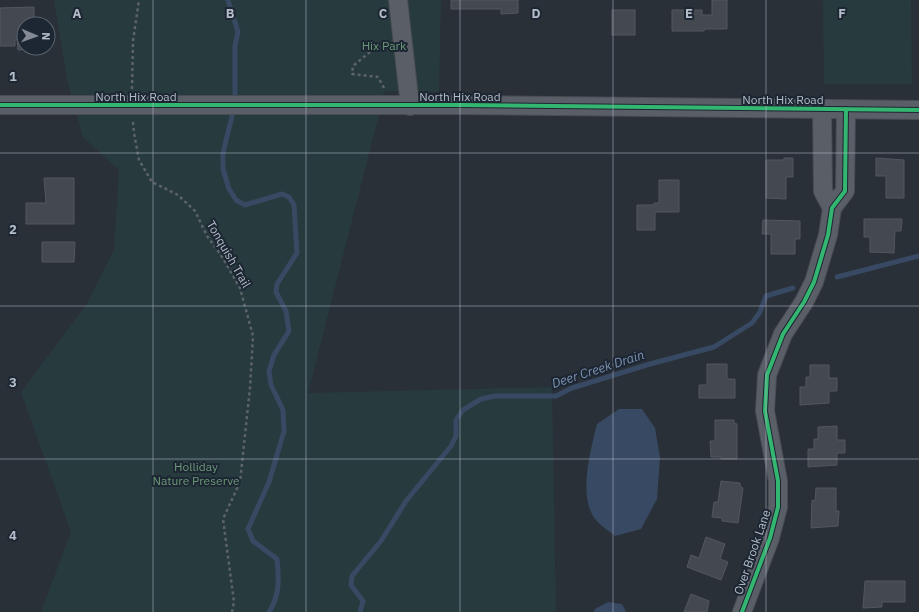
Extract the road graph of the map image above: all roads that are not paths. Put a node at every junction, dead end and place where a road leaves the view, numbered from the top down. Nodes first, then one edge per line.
1 (398, 0) edge
2 (0, 105) edge
3 (410, 106) junction
4 (822, 109) junction
5 (846, 109) junction
6 (919, 110) edge
7 (832, 208) junction
8 (742, 612) edge

1 - 3 street
2 - 3 street, North Hix Road
3 - 4 street, North Hix Road
4 - 5 street, North Hix Road
4 - 7 street
5 - 6 street, North Hix Road
5 - 7 street, Over Brook Lane
7 - 8 street, Over Brook Lane

